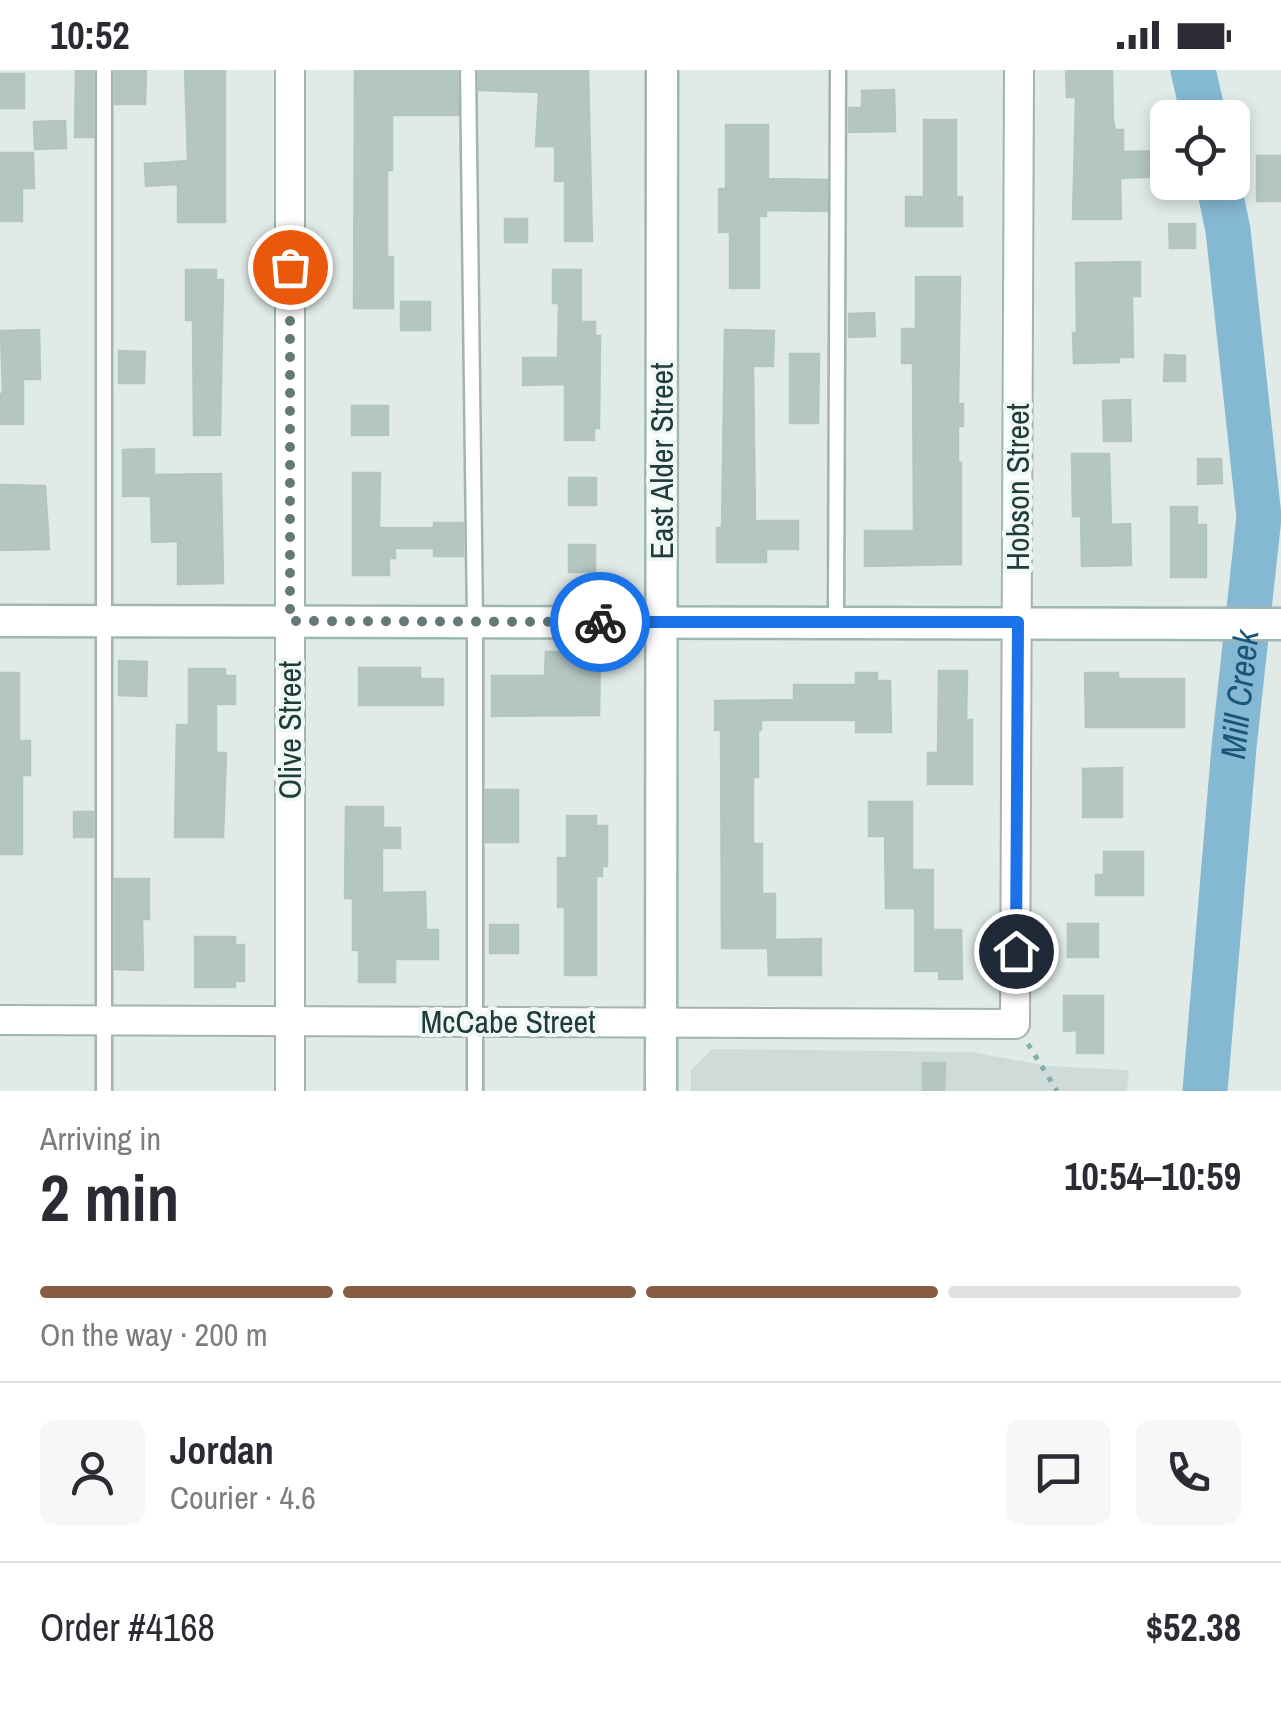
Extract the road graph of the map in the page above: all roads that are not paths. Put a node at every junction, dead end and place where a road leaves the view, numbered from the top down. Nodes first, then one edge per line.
1 (104, 70) edge
2 (290, 70) edge
3 (468, 70) edge
4 (662, 70) edge
5 (838, 70) edge
6 (1019, 70) edge
7 (0, 621) edge
8 (106, 621) junction
9 (290, 621) junction
10 (476, 621) junction
11 (662, 622) junction
12 (836, 622) junction
13 (1018, 622) junction
14 (1281, 624) edge
15 (0, 1020) edge
16 (103, 1021) junction
17 (290, 1021) junction
18 (476, 1022) junction
19 (661, 1023) junction
20 (1016, 1024) joint
21 (104, 1091) edge
22 (290, 1091) edge
23 (476, 1091) edge
24 (661, 1091) edge

1 - 8 lane
2 - 9 street, Olive Street
3 - 10 lane
4 - 11 main road, East Alder Street
5 - 12 lane
6 - 13 street, Hobson Street
7 - 8 main road
8 - 9 main road
8 - 16 lane
9 - 10 main road
9 - 17 street, Olive Street
10 - 11 main road
10 - 18 lane
11 - 12 main road
11 - 19 main road, East Alder Street
12 - 13 main road
13 - 14 main road
13 - 20 street, Hobson Street
15 - 16 street, McCabe Street
16 - 17 street, McCabe Street
16 - 21 lane
17 - 18 street, McCabe Street
17 - 22 street, Olive Street
18 - 19 street, McCabe Street
18 - 23 lane
19 - 20 street, McCabe Street
19 - 24 main road, East Alder Street

